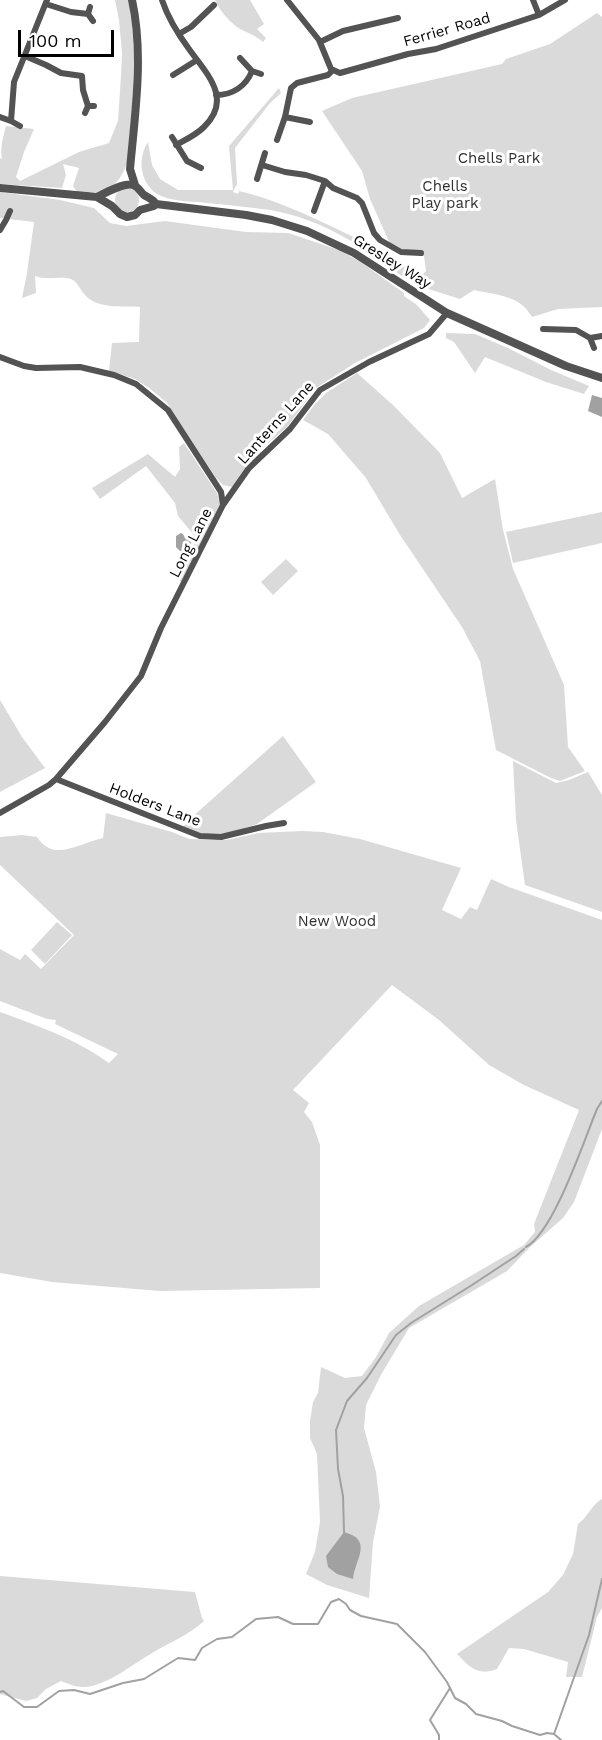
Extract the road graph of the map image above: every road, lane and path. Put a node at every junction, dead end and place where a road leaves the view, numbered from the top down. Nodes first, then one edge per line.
1 (132, 0) edge
2 (162, 0) edge
3 (287, 0) edge
4 (533, 0) edge
5 (565, 0) edge
6 (47, 2) edge
7 (214, 5) dead end
8 (539, 15) junction
9 (398, 18) dead end
10 (93, 21) dead end
11 (179, 34) junction
12 (320, 42) junction
13 (25, 56) junction
14 (240, 58) dead end
15 (197, 60) junction
16 (333, 70) junction
17 (252, 71) junction
18 (261, 74) dead end
19 (173, 75) dead end
20 (216, 95) junction
21 (89, 108) dead end
22 (0, 117) edge
23 (285, 117) junction
24 (11, 121) junction
25 (310, 122) dead end
26 (20, 126) dead end
27 (172, 137) dead end
28 (277, 140) dead end
29 (176, 145) junction
30 (266, 153) dead end
31 (262, 165) junction
32 (201, 168) dead end
33 (130, 169) junction
34 (257, 179) dead end
35 (325, 181) junction
36 (123, 185) junction
37 (135, 186) junction
38 (1, 188) edge
39 (114, 191) junction
40 (142, 194) junction
41 (97, 197) junction
42 (156, 204) junction
43 (112, 206) junction
44 (140, 210) junction
45 (10, 211) dead end
46 (314, 211) dead end
47 (0, 230) edge
48 (421, 253) dead end
49 (447, 313) junction
50 (543, 329) dead end
51 (602, 336) edge
52 (590, 338) junction
53 (594, 348) dead end
54 (0, 357) edge
55 (602, 378) edge
56 (223, 505) junction
57 (56, 779) junction
58 (0, 813) edge
59 (284, 823) dead end

1 - 33 street
2 - 11 street
3 - 12 street
4 - 8 street
5 - 8 street, Ferrier Road
6 - 10 street
6 - 13 street
7 - 11 street
8 - 16 street, Ferrier Road
9 - 12 street
11 - 15 street
12 - 16 street
13 - 21 street
13 - 24 street
14 - 17 street
15 - 19 street
15 - 20 street
16 - 23 street, Ferrier Road
17 - 18 street
17 - 20 street
20 - 29 street
22 - 24 street
23 - 25 street
23 - 28 street
24 - 26 street
27 - 29 street
29 - 32 street
30 - 31 street
31 - 34 street
31 - 35 street
33 - 36 street
33 - 37 street
35 - 46 street
35 - 48 street
36 - 37 street
36 - 39 street, Gresley Way
37 - 40 street, Gresley Way
38 - 41 street, Gresley Way
39 - 41 street, Gresley Way
39 - 43 street
40 - 42 street, Gresley Way
40 - 44 street
41 - 43 street, Gresley Way
42 - 44 street, Gresley Way
42 - 49 street, Gresley Way
43 - 44 street, Gresley Way
45 - 47 street
49 - 55 street, Gresley Way
49 - 56 street, Lanterns Lane
50 - 52 street
51 - 52 street
52 - 53 street
54 - 56 street, Long Lane
56 - 57 street, Long Lane
57 - 58 street, Long Lane
57 - 59 street, Holders Lane

